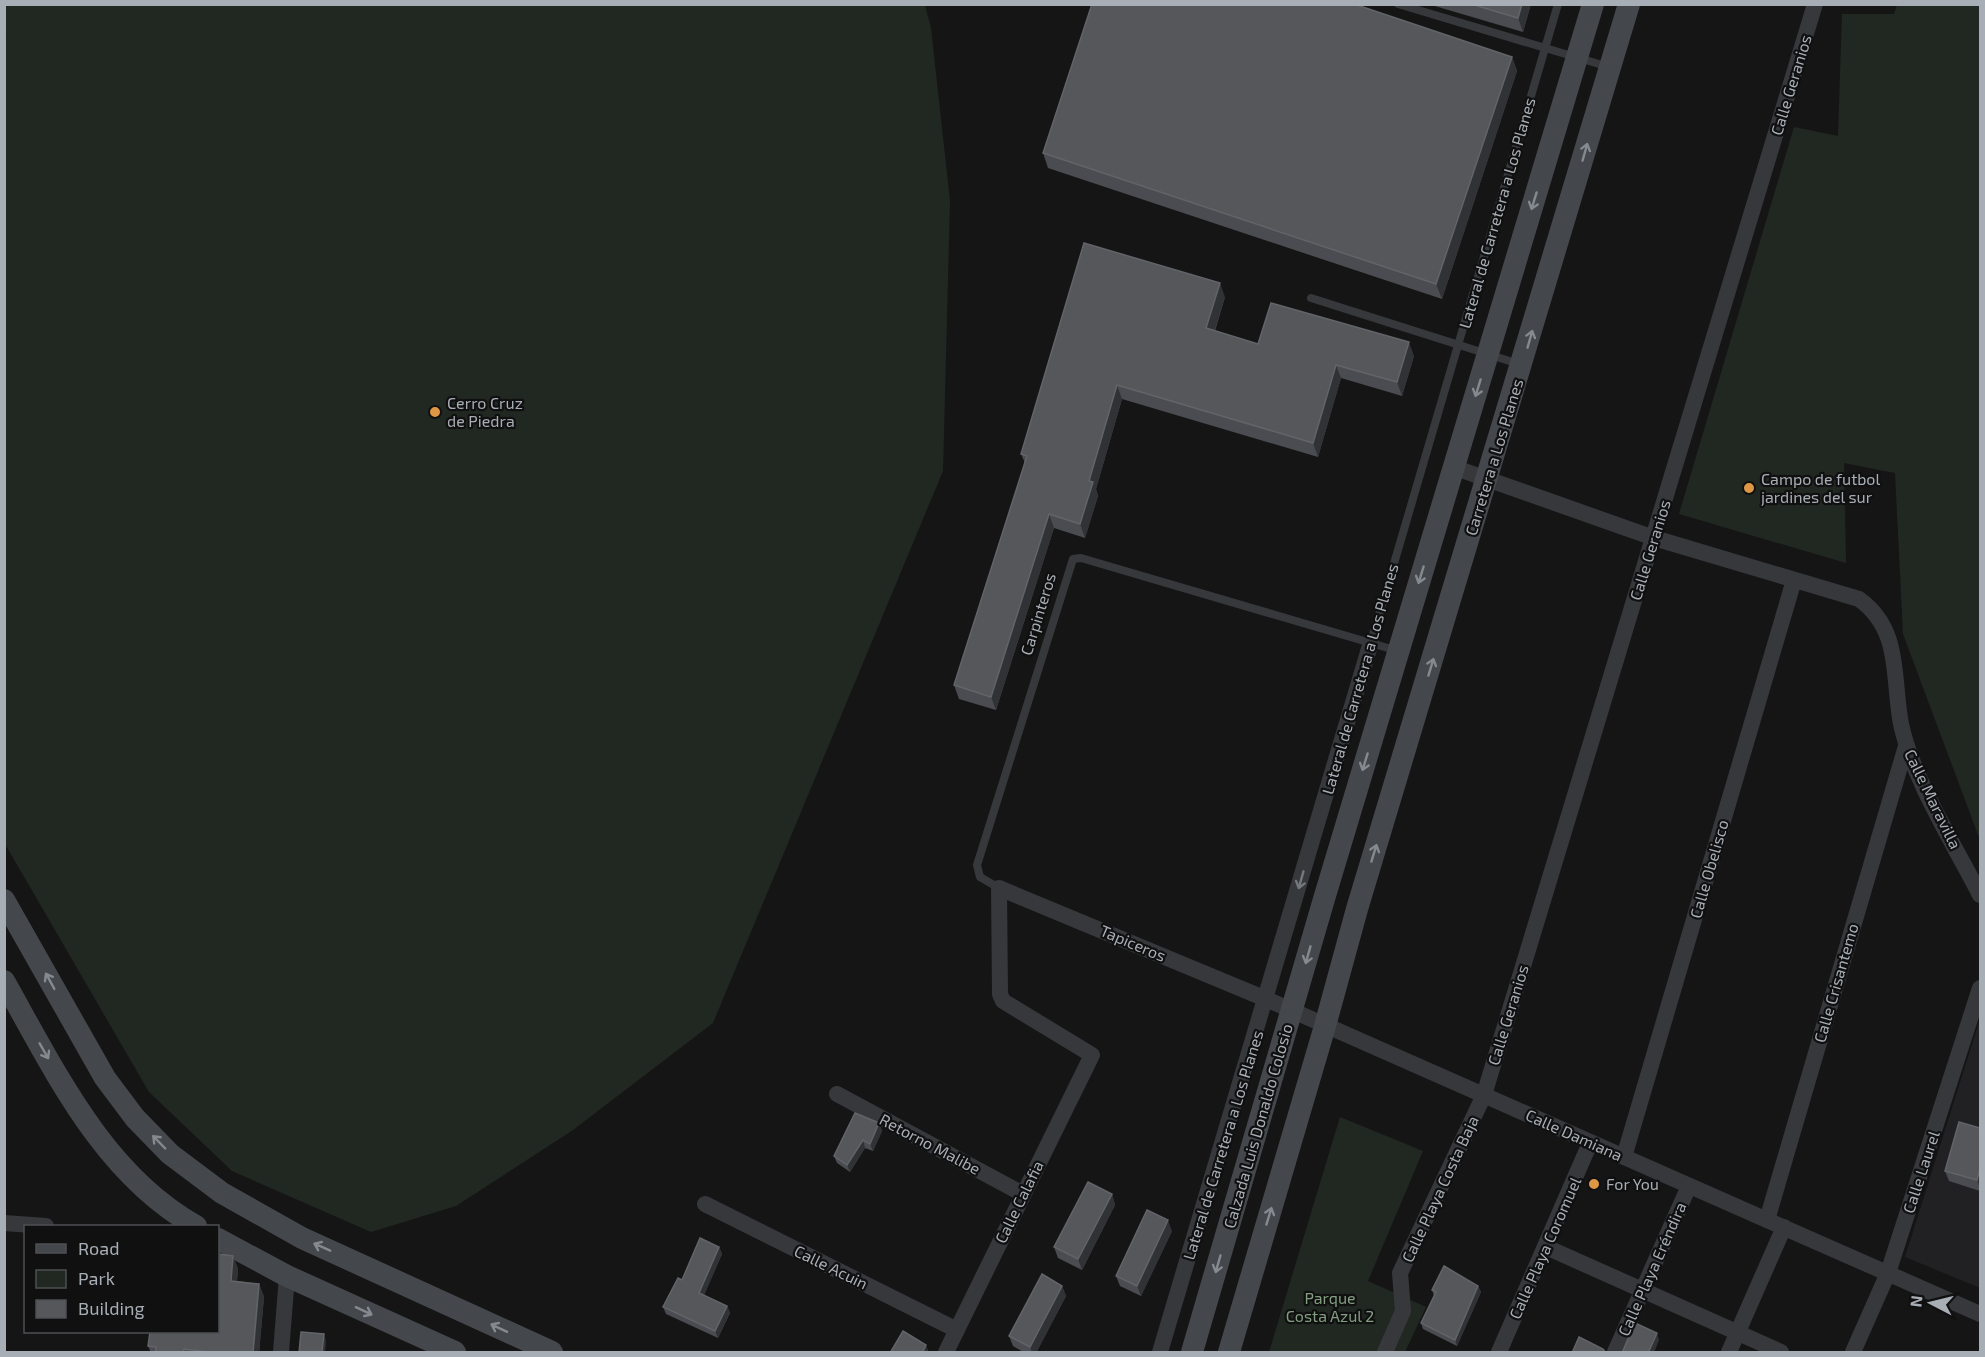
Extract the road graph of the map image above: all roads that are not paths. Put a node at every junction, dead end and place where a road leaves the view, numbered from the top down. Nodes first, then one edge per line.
1 (1398, 4) edge
2 (1558, 4) edge
3 (1593, 4) edge
4 (1629, 4) edge
5 (1815, 4) edge
6 (1545, 47) junction
7 (1577, 57) junction
8 (1610, 67) junction
9 (1311, 298) dead end
10 (1459, 345) junction
11 (1488, 355) junction
12 (1522, 365) junction
13 (1453, 467) junction
14 (1488, 480) junction
15 (1654, 538) junction
16 (1794, 580) junction
17 (1371, 642) junction
18 (1398, 651) junction
19 (1906, 746) junction
20 (999, 888) junction
21 (1980, 895) edge
22 (5, 903) edge
23 (4, 981) edge
24 (1980, 988) edge
25 (1266, 999) junction
26 (1292, 1011) junction
27 (1325, 1026) junction
28 (837, 1094) dead end
29 (1484, 1095) junction
30 (1590, 1143) junction
31 (1624, 1157) junction
32 (1689, 1186) junction
33 (1023, 1194) junction
34 (705, 1204) dead end
35 (1767, 1220) junction
36 (4, 1223) edge
37 (25, 1225) edge
38 (193, 1225) edge
39 (1784, 1227) junction
40 (221, 1242) edge
41 (1546, 1247) junction
42 (1888, 1273) junction
43 (287, 1276) junction
44 (1643, 1291) junction
45 (1980, 1314) edge
46 (957, 1330) junction
47 (1738, 1333) junction
48 (1779, 1351) edge
49 (281, 1353) edge
50 (455, 1353) edge
51 (552, 1353) edge
52 (946, 1353) edge
53 (1160, 1353) edge
54 (1192, 1353) edge
55 (1229, 1353) edge
56 (1385, 1353) edge
57 (1499, 1353) edge
58 (1615, 1353) edge
59 (1729, 1353) edge
60 (1853, 1353) edge

1 - 6 lane
2 - 6 lane, Lateral de Carretera a Los Planes
3 - 7 main road
4 - 8 main road, Carretera a Los Planes
5 - 15 street, Calle Geranios
6 - 7 lane
6 - 10 lane, Lateral de Carretera a Los Planes
7 - 8 lane
7 -> 11 main road
12 -> 8 main road, Carretera a Los Planes
9 - 10 lane
10 - 11 lane
10 - 17 lane, Lateral de Carretera a Los Planes
11 - 12 lane
11 -> 13 main road
12 - 14 main road, Carretera a Los Planes
13 - 14 street, Calle Maravilla
13 -> 18 main road
14 - 15 street, Calle Maravilla
27 -> 14 main road, Carretera a Los Planes
15 - 16 street, Calle Maravilla
15 - 29 street, Calle Geranios
16 - 19 street, Calle Maravilla
16 - 31 street, Calle Obelisco
17 - 18 lane, Carpinteros
17 - 20 lane, Carpinteros
17 -> 25 street, Lateral de Carretera a Los Planes
18 -> 26 main road, Calzada Luis Donaldo Colosio
19 - 21 street, Calle Maravilla
19 - 35 street, Calle Crisantemo
20 - 25 street, Tapiceros
20 - 33 street, Calle Calafia
51 -> 22 main road
23 -> 38 main road
24 - 42 street, Calle Laurel
25 - 26 street, Calle Damiana
25 - 53 street, Lateral de Carretera a Los Planes
26 - 27 street, Calle Damiana
26 -> 54 main road, Calzada Luis Donaldo Colosio
27 - 29 street, Calle Damiana
55 -> 27 main road
28 - 33 street, Retorno Malibe
29 - 30 street, Calle Damiana
29 - 56 street, Calle Playa Costa Baja
30 - 31 street, Calle Damiana
30 - 41 street, Calle Playa Coromuel
31 - 32 street, Calle Damiana
32 - 35 street, Calle Damiana
32 - 44 street, Calle Playa Eréndira
33 - 46 street, Calle Calafia
34 - 46 street, Calle Acuin
35 - 39 street, Calle Damiana
36 - 37 street
39 - 42 street, Calle Damiana
39 - 47 street
40 - 43 main road
41 - 44 street
41 - 57 street, Calle Playa Coromuel
42 - 45 street, Calle Damiana
42 - 60 street, Calle Laurel
43 - 49 street
43 -> 50 main road
44 - 47 street
44 - 58 street, Calle Playa Eréndira
46 - 52 street, Calle Calafia
47 - 48 street
47 - 59 street

